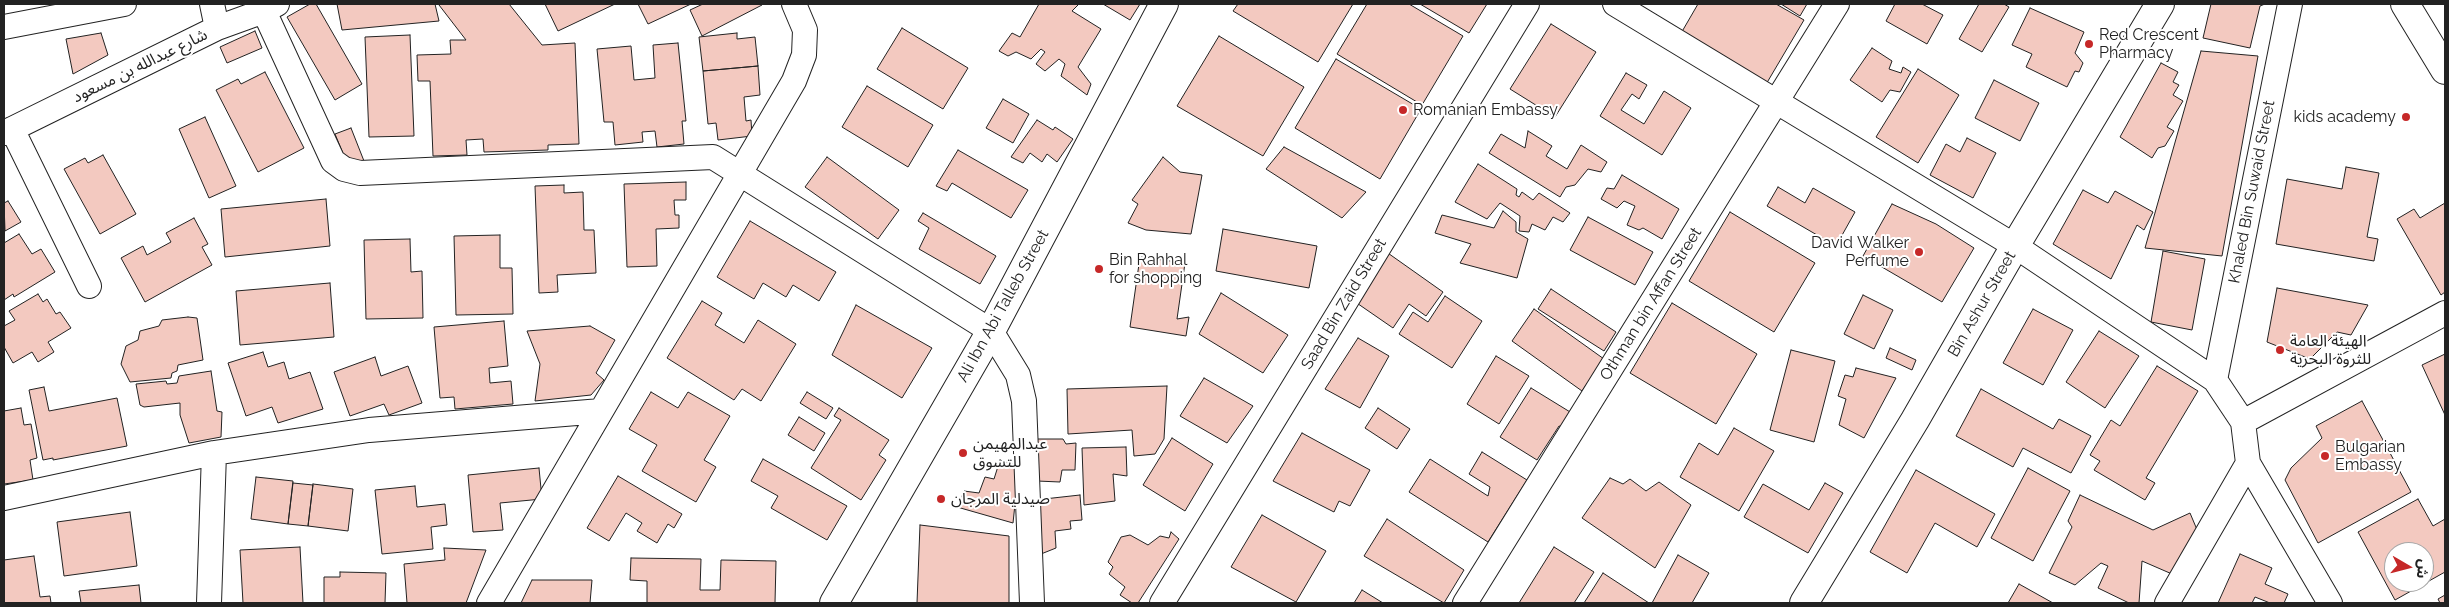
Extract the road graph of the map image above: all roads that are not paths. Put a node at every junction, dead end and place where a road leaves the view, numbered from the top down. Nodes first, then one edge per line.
1 (124, 4) edge
2 (212, 4) edge
3 (794, 4) edge
4 (1164, 4) edge
5 (1527, 4) edge
6 (1615, 4) edge
7 (1837, 4) edge
8 (2160, 4) edge
9 (2290, 4) edge
10 (2404, 4) edge
11 (270, 7) edge
12 (4, 27) edge
13 (217, 28) junction
14 (2445, 70) edge
15 (1777, 102) junction
16 (8, 131) edge
17 (739, 174) junction
18 (2015, 246) junction
19 (90, 286) dead end
20 (2445, 313) edge
21 (991, 331) junction
22 (2215, 380) junction
23 (601, 411) junction
24 (2243, 422) junction
25 (214, 452) junction
26 (2248, 463) junction
27 (4, 498) edge
28 (209, 603) edge
29 (489, 603) edge
30 (834, 603) edge
31 (1032, 603) edge
32 (1162, 603) edge
33 (1464, 603) edge
34 (1804, 603) edge
35 (2167, 603) edge
36 (2330, 603) edge

1 - 12 street
2 - 13 street
3 - 17 street
4 - 21 main road, Ali Ibn Abi Talleb Street
5 - 32 street, Saad Bin Zaid Street
6 - 15 street
7 - 15 street, Othman bin Affan Street
8 - 18 main road, Bin Ashur Street
9 - 22 street, Khaled Bin Suwaid Street
10 - 14 main road
11 - 13 street, شارع عبدالله بن مسعود
11 - 17 street
13 - 16 street, شارع عبدالله بن مسعود
15 - 18 street
15 - 33 street, Othman bin Affan Street
16 - 19 street
17 - 21 street
17 - 23 street
18 - 22 street
18 - 34 main road, Bin Ashur Street
20 - 24 street
21 - 30 main road, Ali Ibn Abi Talleb Street
21 - 31 street
22 - 24 street
23 - 25 street
23 - 29 street
24 - 26 street
25 - 27 street
25 - 28 street
26 - 35 street
26 - 36 street

